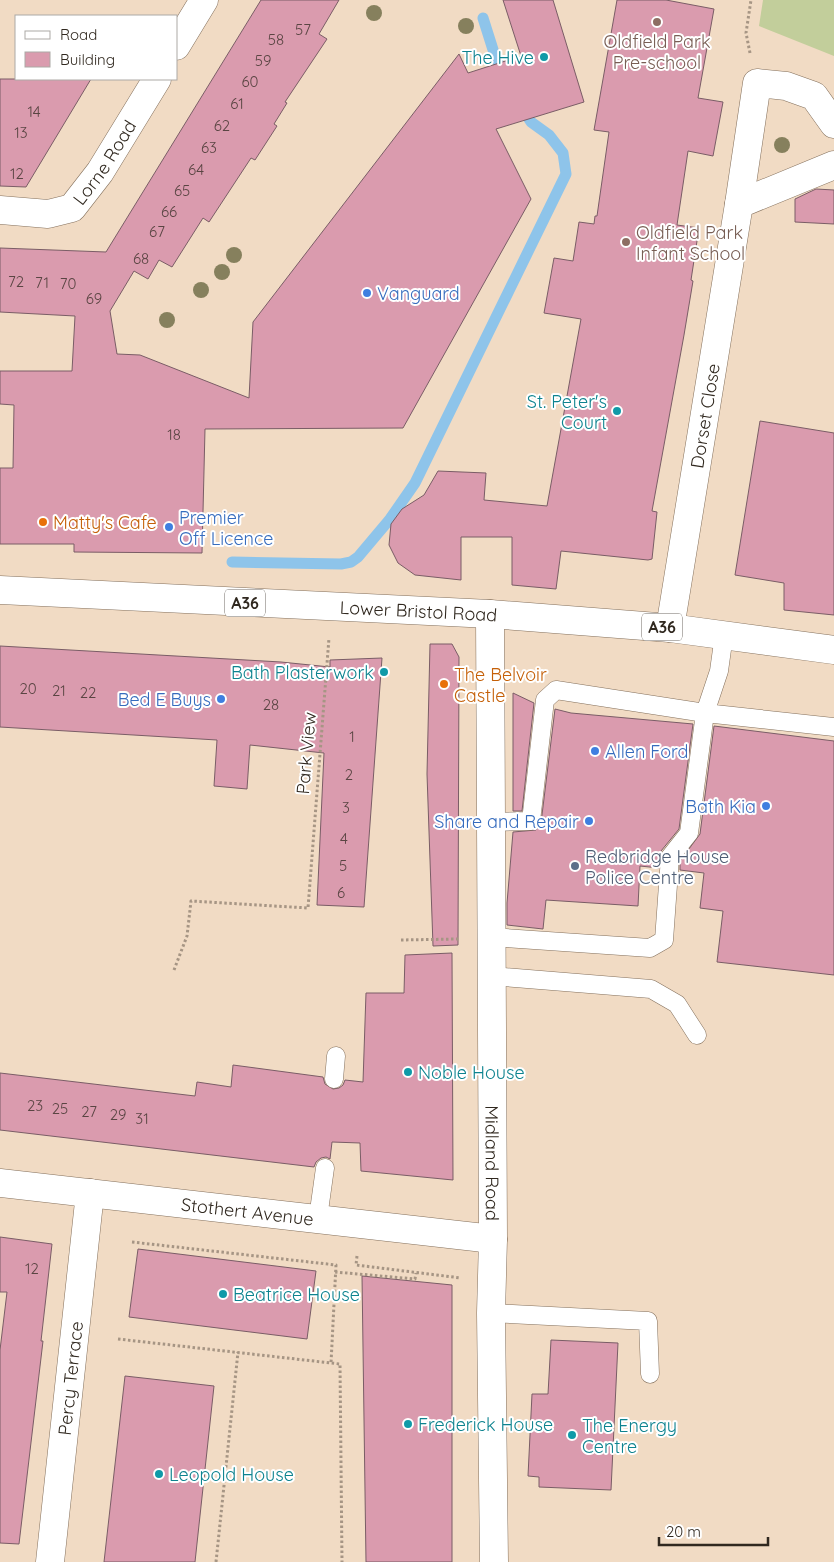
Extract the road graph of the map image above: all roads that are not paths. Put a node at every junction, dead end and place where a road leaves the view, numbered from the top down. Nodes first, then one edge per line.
1 (204, 0) edge
2 (178, 43) edge
3 (156, 80) edge
4 (834, 124) edge
5 (834, 165) edge
6 (739, 204) junction
7 (0, 210) edge
8 (0, 590) edge
9 (490, 614) junction
10 (670, 628) junction
11 (724, 635) junction
12 (834, 650) edge
13 (705, 713) junction
14 (834, 727) edge
15 (491, 822) junction
16 (491, 938) junction
17 (491, 976) junction
18 (697, 1035) dead end
19 (336, 1056) dead end
20 (334, 1079) dead end
21 (325, 1168) dead end
22 (0, 1183) edge
23 (90, 1193) junction
24 (318, 1218) junction
25 (493, 1239) junction
26 (491, 1313) junction
27 (650, 1374) dead end
28 (50, 1562) edge
29 (494, 1562) edge

1 - 2 main road
3 - 7 main road, Lorne Road
4 - 6 main road, Dorset Close
5 - 6 main road
6 - 10 main road, Dorset Close
8 - 9 main road, Lower Bristol Road / A36
9 - 10 main road, Lower Bristol Road / A36
9 - 15 main road, Midland Road
10 - 11 main road, Lower Bristol Road / A36
11 - 12 main road, Lower Bristol Road / A36
11 - 13 lane
13 - 14 lane
13 - 15 lane
13 - 16 lane
15 - 16 main road, Midland Road
16 - 17 main road, Midland Road
17 - 18 lane
17 - 25 main road, Midland Road
19 - 20 lane
21 - 24 lane
22 - 23 main road, Stothert Avenue
23 - 24 main road, Stothert Avenue
23 - 28 main road, Percy Terrace
24 - 25 main road, Stothert Avenue
25 - 26 main road, Midland Road
26 - 27 lane
26 - 29 main road, Midland Road

